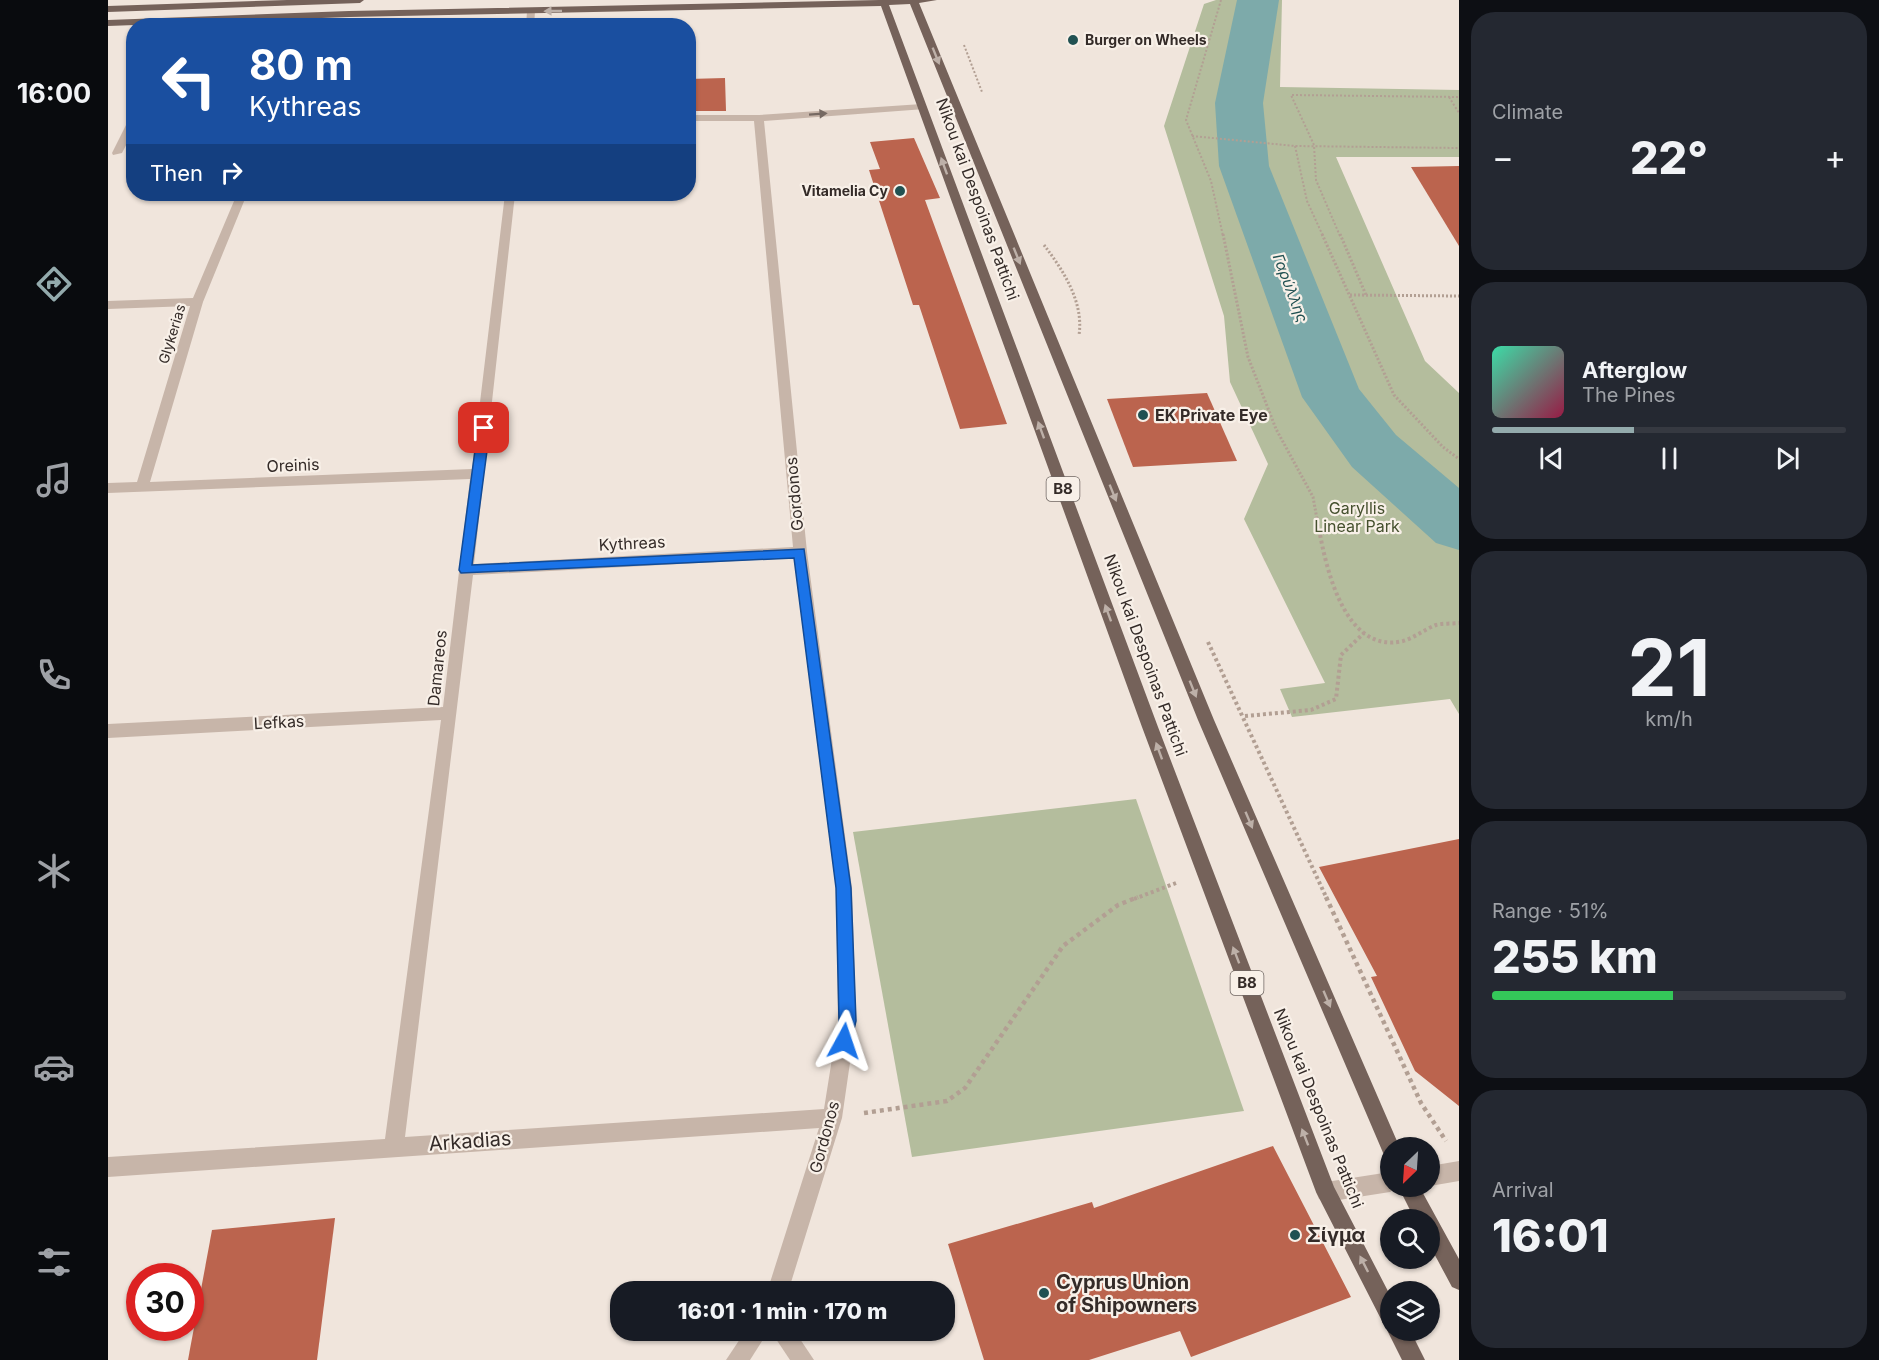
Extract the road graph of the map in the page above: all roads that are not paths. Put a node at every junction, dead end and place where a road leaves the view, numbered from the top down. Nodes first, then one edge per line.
1 (360, 0) edge
2 (933, 0) edge
3 (914, 1) edge
4 (234, 2) edge
5 (884, 2) edge
6 (108, 9) edge
7 (531, 11) junction
8 (242, 18) edge
9 (531, 18) edge
10 (126, 22) edge
11 (108, 23) edge
12 (922, 107) junction
13 (696, 118) edge
14 (759, 118) junction
15 (126, 132) edge
16 (113, 153) edge
17 (239, 201) edge
18 (509, 201) edge
19 (196, 302) junction
20 (108, 305) edge
21 (479, 474) junction
22 (142, 487) junction
23 (108, 488) edge
24 (800, 552) junction
25 (465, 570) junction
26 (450, 713) junction
27 (108, 731) edge
28 (832, 1118) junction
29 (1386, 1137) edge
30 (394, 1146) junction
31 (108, 1167) edge
32 (1459, 1171) edge
33 (1440, 1174) edge
34 (1380, 1184) edge
35 (1326, 1192) junction
36 (1440, 1245) edge
37 (1459, 1280) edge
38 (780, 1281) edge
39 (1380, 1297) edge
40 (751, 1341) edge
41 (788, 1341) edge
42 (1404, 1341) edge
43 (737, 1360) edge
44 (803, 1360) edge
45 (1413, 1360) edge

1 - 4 main road
2 - 3 main road
3 - 5 main road
3 -> 29 main road, Nikou kai Despoinas Pattichi
4 - 6 main road
5 -> 7 main road
5 - 12 main road, Nikou kai Despoinas Pattichi / B8
7 - 8 main road
7 - 9 street
10 - 11 main road
14 -> 12 street
35 -> 12 main road, Nikou kai Despoinas Pattichi / B8
13 - 14 street
14 - 24 street, Gordonos
15 - 16 street
17 - 19 street, Glykerias
18 - 21 street, Damareos
19 - 20 street
19 - 22 street, Glykerias
21 - 22 street, Oreinis
21 - 25 street, Damareos
22 - 23 street, Oreinis
24 - 25 street, Kythreas
24 - 28 street, Gordonos
25 - 26 street, Damareos
26 - 27 street, Lefkas
26 - 30 street, Damareos
28 - 30 street, Arkadias
28 - 38 street, Gordonos
30 - 31 street, Arkadias
32 - 33 street
34 - 35 street
39 -> 35 main road, Nikou kai Despoinas Pattichi / B8
36 - 37 main road
40 - 43 street
41 - 44 street
42 - 45 main road

